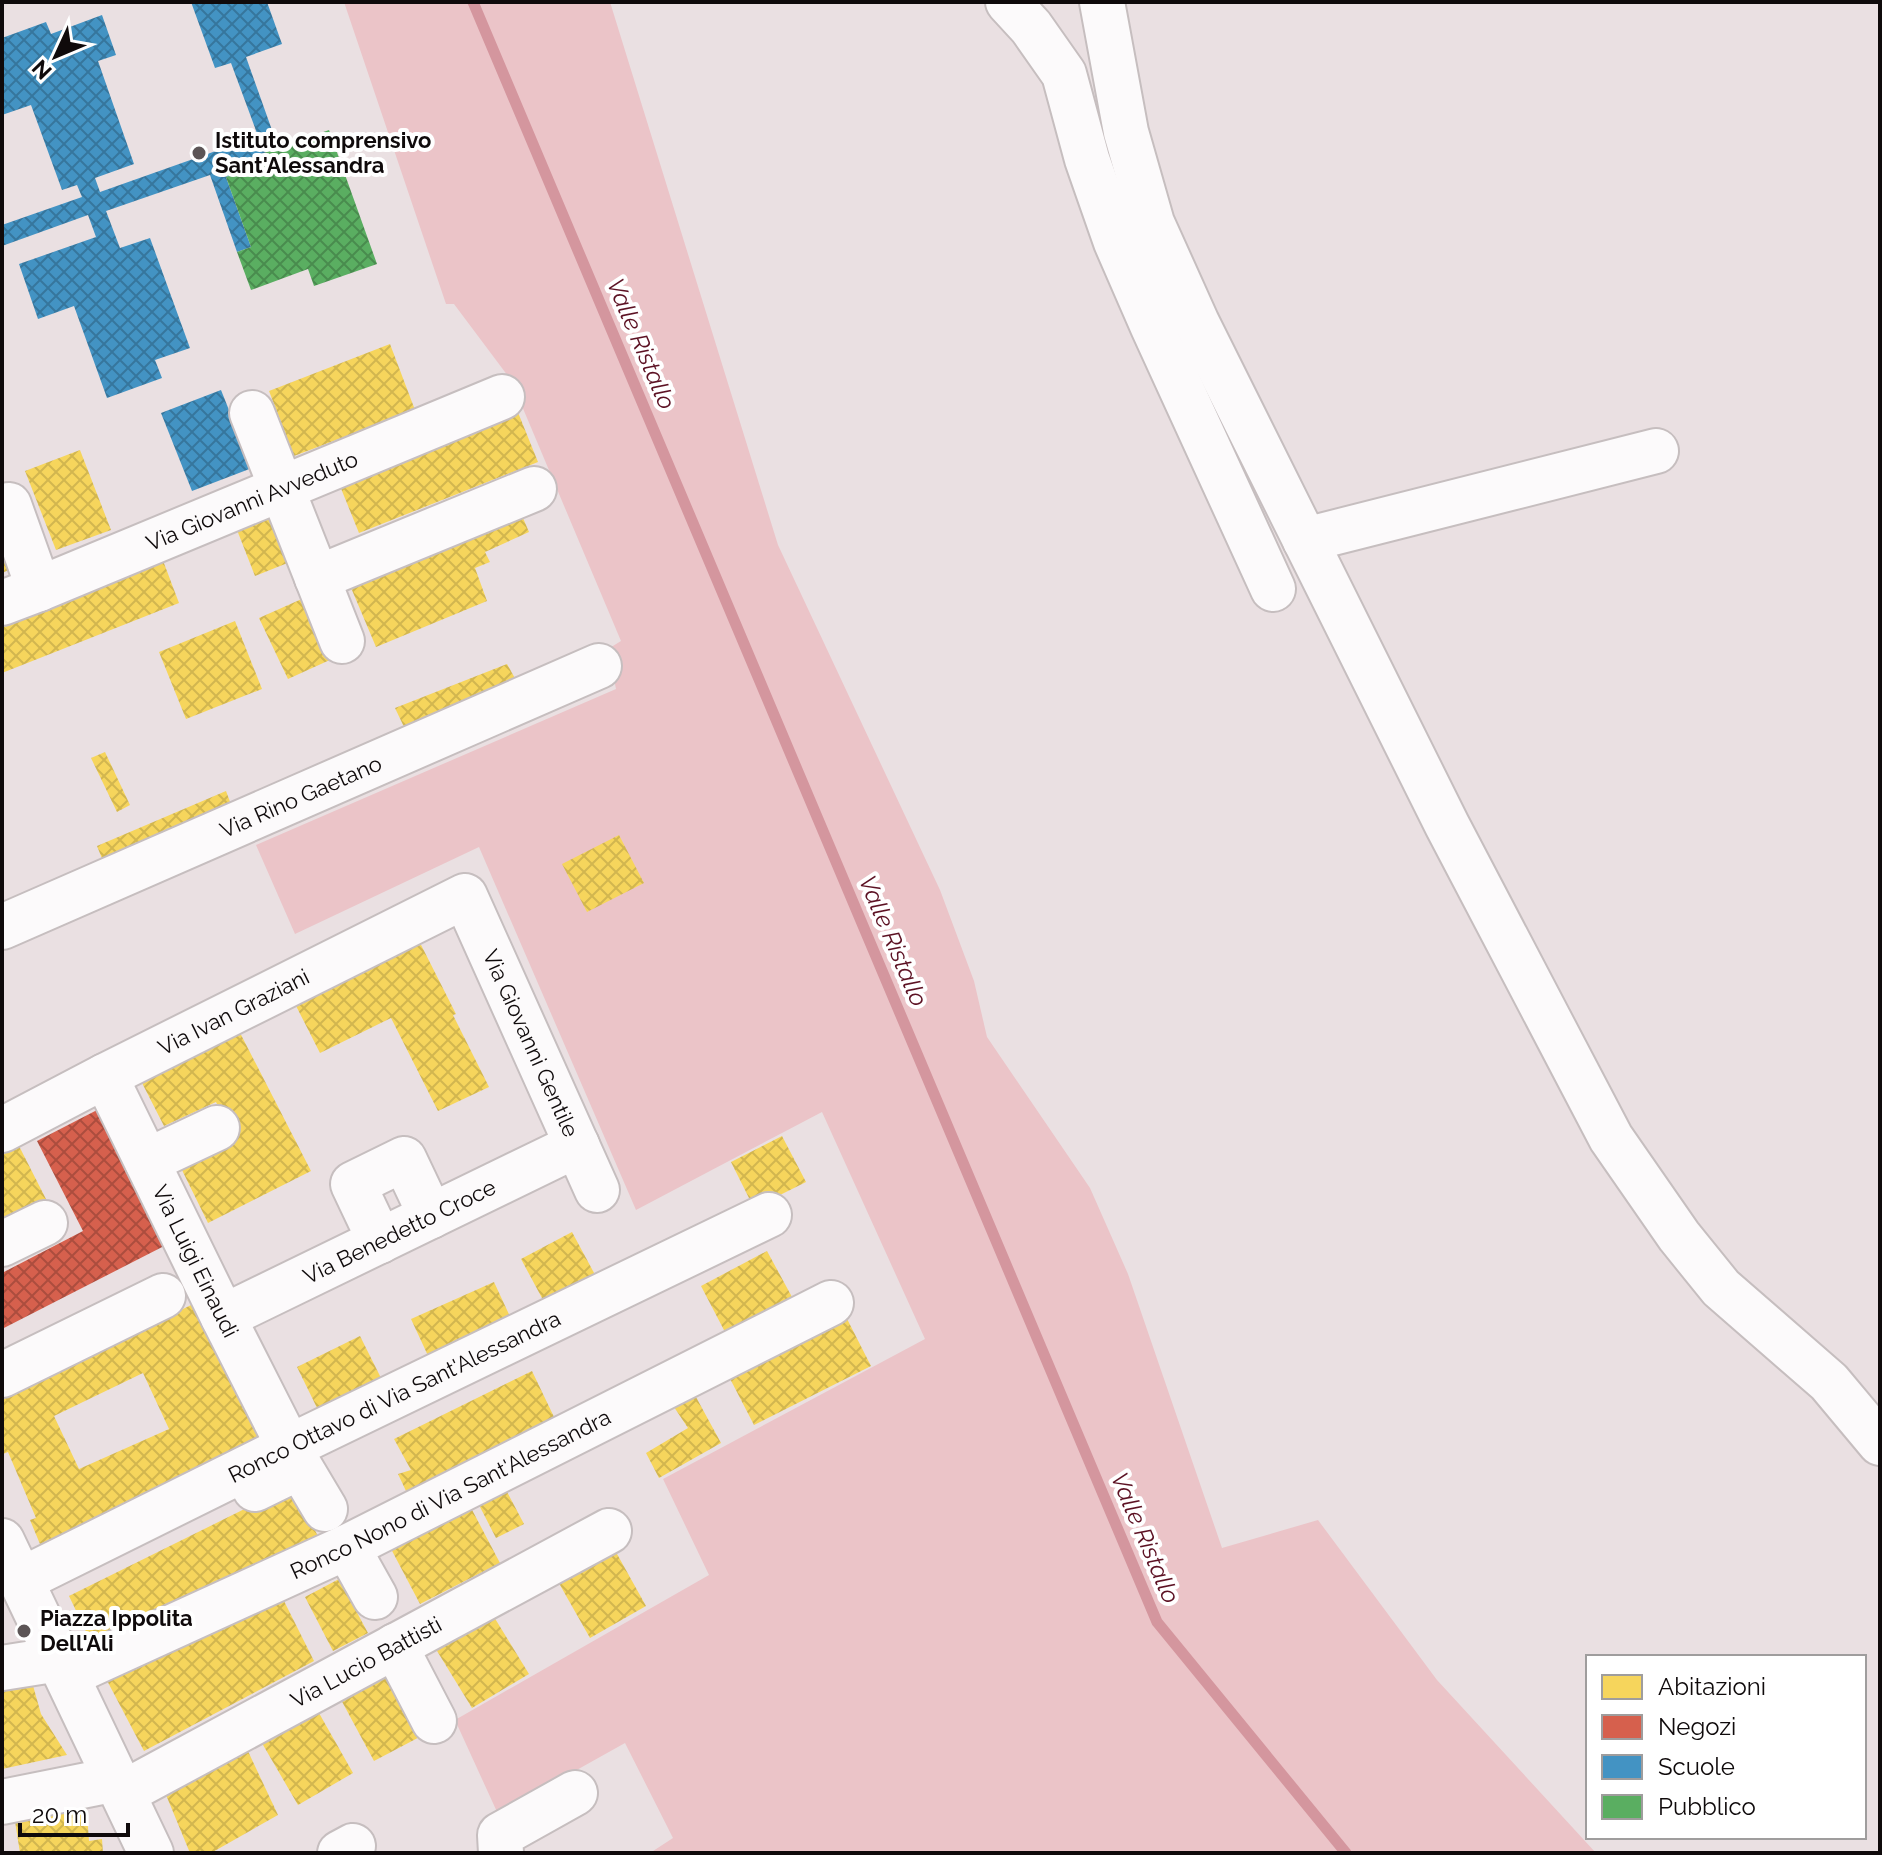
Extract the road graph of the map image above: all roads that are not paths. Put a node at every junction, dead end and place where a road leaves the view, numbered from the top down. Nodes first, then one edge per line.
1 (1008, 2) edge
2 (1050, 2) edge
3 (1102, 2) edge
4 (1064, 74) junction
5 (502, 397) dead end
6 (252, 413) dead end
7 (1656, 451) dead end
8 (282, 489) junction
9 (534, 489) dead end
10 (9, 505) dead end
11 (1305, 540) junction
12 (317, 578) junction
13 (1273, 589) dead end
14 (20, 596) edge
15 (342, 641) dead end
16 (599, 666) dead end
17 (465, 896) joint
18 (2, 927) edge
19 (105, 1076) junction
20 (217, 1128) dead end
21 (2, 1130) edge
22 (577, 1145) junction
23 (147, 1161) junction
24 (597, 1190) dead end
25 (769, 1215) dead end
26 (431, 1216) junction
27 (45, 1223) dead end
28 (380, 1241) junction
29 (2, 1244) edge
30 (163, 1296) dead end
31 (831, 1303) dead end
32 (223, 1317) junction
33 (2, 1375) edge
34 (1880, 1443) edge
35 (289, 1447) junction
36 (325, 1509) dead end
37 (609, 1531) dead end
38 (2, 1541) edge
39 (347, 1547) junction
40 (26, 1591) junction
41 (375, 1597) dead end
42 (395, 1646) junction
43 (63, 1667) junction
44 (2, 1668) edge
45 (434, 1721) dead end
46 (120, 1786) junction
47 (575, 1793) dead end
48 (2, 1802) edge
49 (151, 1853) edge
50 (501, 1853) edge

1 - 4 street
2 - 4 street
3 - 11 street
4 - 13 street
5 - 8 street, Via Giovanni Avveduto
6 - 8 street
7 - 11 street
8 - 12 street
8 - 14 street, Via Giovanni Avveduto
9 - 12 street
10 - 14 street
11 - 34 street
12 - 15 street
16 - 18 street, Via Rino Gaetano
17 - 19 street, Via Ivan Graziani
17 - 22 street, Via Giovanni Gentile
19 - 21 street, Via Ivan Graziani
19 - 23 street, Via Luigi Einaudi
20 - 23 street
22 - 24 street, Via Giovanni Gentile
22 - 26 street, Via Benedetto Croce
23 - 32 street, Via Luigi Einaudi
25 - 35 street, Ronco Ottavo di Via Sant'Alessandra
26 - 28 street, Via Benedetto Croce
26 - 28 street
27 - 29 street
28 - 32 street, Via Benedetto Croce
30 - 33 street
31 - 39 street, Ronco Nono di Via Sant'Alessandra
32 - 35 street, Via Luigi Einaudi
35 - 40 street, Ronco Ottavo di Via Sant'Alessandra
36 - 40 street
37 - 42 street, Via Lucio Battisti
38 - 40 street
39 - 41 street
39 - 43 street, Ronco Nono di Via Sant'Alessandra
40 - 43 street
42 - 45 street
42 - 46 street, Via Lucio Battisti
43 - 44 street, Ronco Nono di Via Sant'Alessandra
43 - 46 street
46 - 48 street, Via Lucio Battisti
46 - 49 street
47 - 50 street

